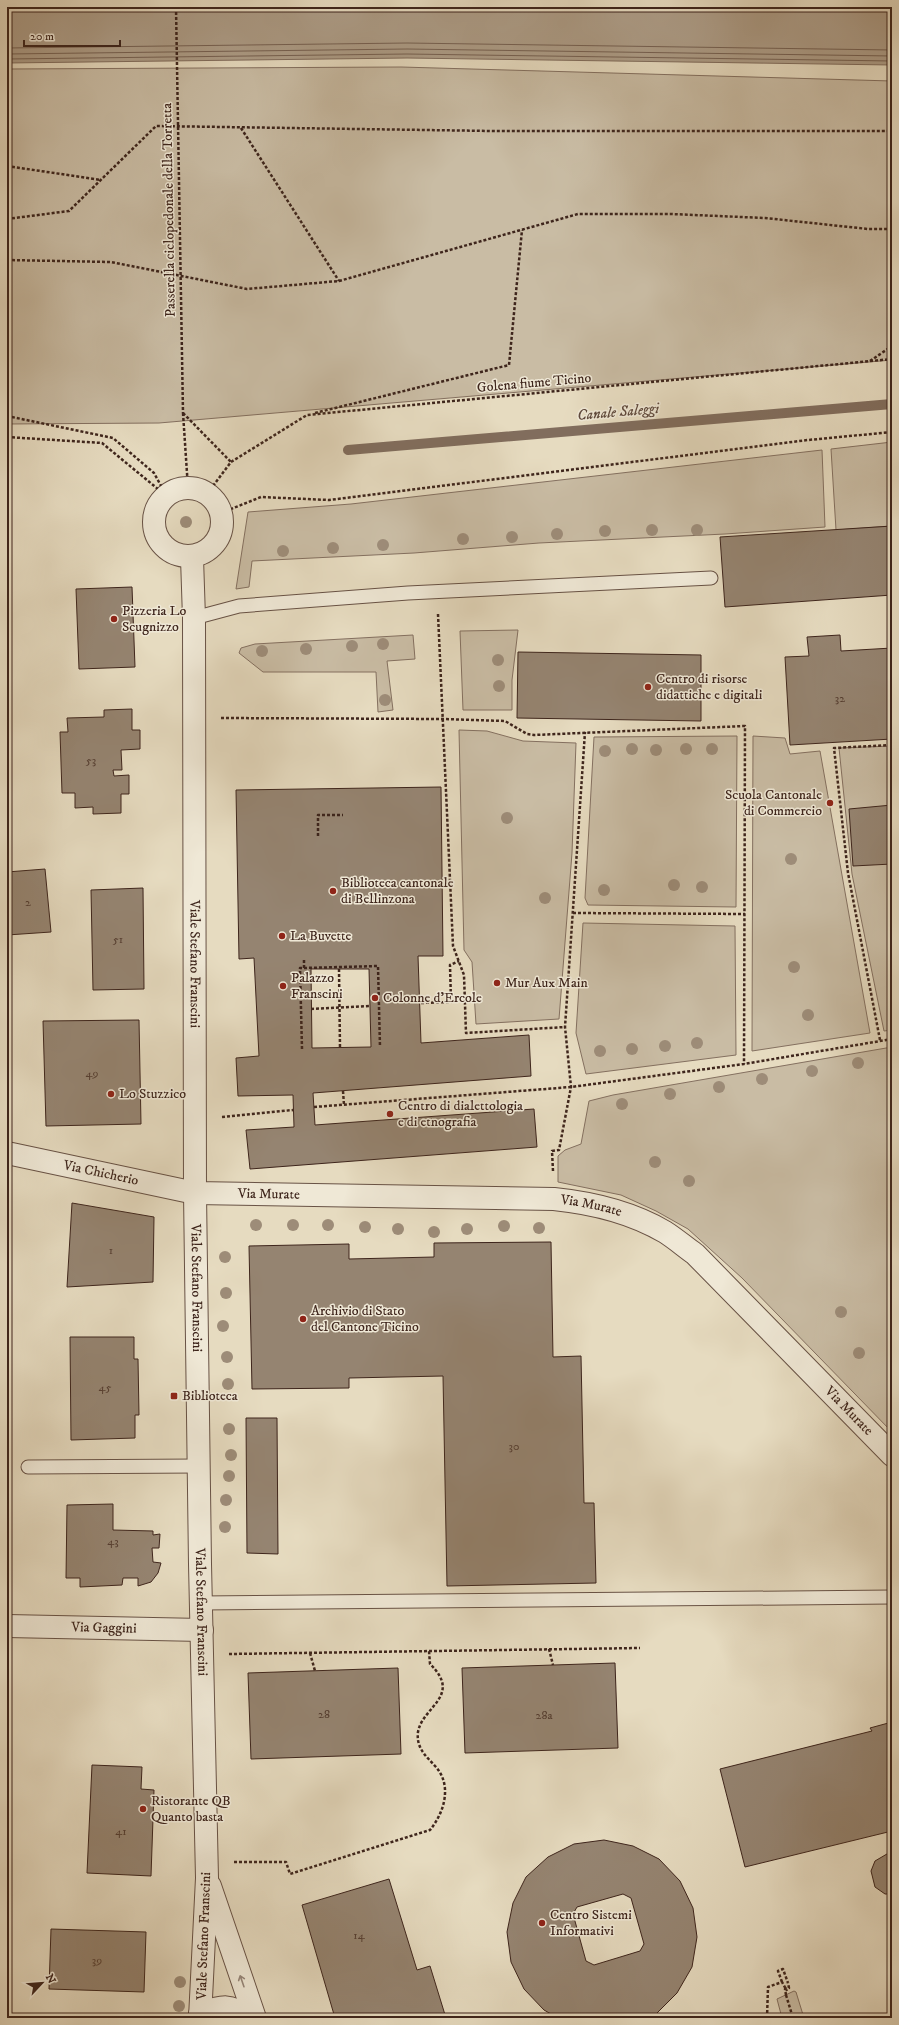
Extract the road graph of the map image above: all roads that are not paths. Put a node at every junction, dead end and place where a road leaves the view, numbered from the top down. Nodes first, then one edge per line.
1 (192, 558) junction
2 (711, 578) dead end
3 (194, 618) junction
4 (7, 1153) edge
5 (196, 1194) junction
6 (892, 1454) edge
7 (199, 1466) junction
8 (28, 1467) dead end
9 (892, 1597) edge
10 (201, 1604) junction
11 (7, 1626) edge
12 (202, 1630) junction
13 (207, 1870) junction
14 (200, 2016) edge
15 (251, 2018) edge
16 (255, 2018) edge

1 - 1 street
1 - 3 street, Viale Stefano Franscini
2 - 3 lane
3 - 5 street, Viale Stefano Franscini
4 - 5 street, Via Chicherio
5 - 6 street, Via Murate
5 - 7 street, Viale Stefano Franscini
7 - 8 lane
7 - 10 street, Viale Stefano Franscini
9 - 10 lane
10 - 12 street, Viale Stefano Franscini
11 - 12 street, Via Gaggini
12 - 13 street, Viale Stefano Franscini
13 - 14 street, Viale Stefano Franscini
16 -> 13 street
14 - 15 street

